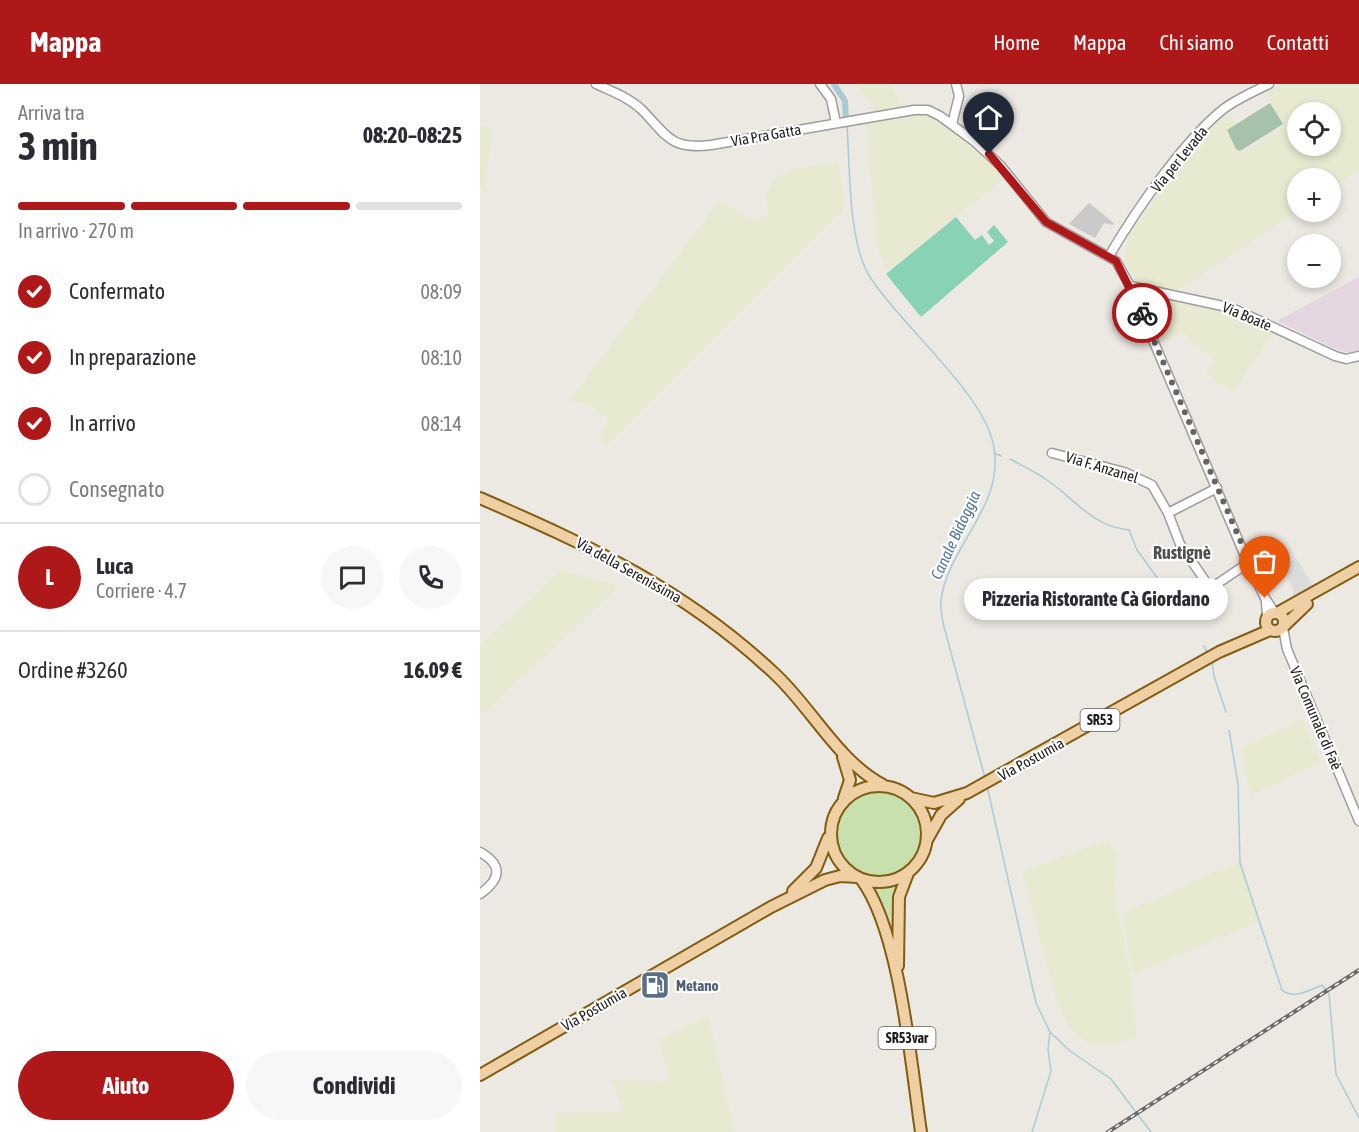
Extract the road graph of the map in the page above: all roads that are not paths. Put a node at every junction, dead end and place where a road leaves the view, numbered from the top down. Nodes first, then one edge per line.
1 (596, 84) edge
2 (820, 84) edge
3 (956, 84) edge
4 (1269, 84) edge
5 (838, 123) junction
6 (952, 124) junction
7 (1109, 256) junction
8 (1130, 286) junction
9 (1359, 356) edge
10 (1052, 453) dead end
11 (1217, 488) junction
12 (480, 498) edge
13 (1168, 513) junction
14 (1248, 563) junction
15 (1359, 567) edge
16 (1359, 573) edge
17 (1210, 588) junction
18 (1179, 609) dead end
19 (1274, 623) junction
20 (837, 746) junction
21 (883, 786) junction
22 (967, 793) junction
23 (911, 798) junction
24 (841, 803) junction
25 (1359, 821) edge
26 (831, 827) junction
27 (927, 840) junction
28 (480, 852) edge
29 (909, 872) junction
30 (859, 878) junction
31 (480, 894) edge
32 (771, 907) junction
33 (898, 981) junction
34 (480, 1075) edge
35 (921, 1132) edge

1 - 5 street, Via Pra Gatta
2 - 5 street
3 - 6 street
4 - 7 street, Via per Levada
5 - 6 street, Via Pra Gatta
6 - 7 street, Via Pra Gatta
7 - 8 street, Via Pra Gatta
8 - 9 street, Via Boate
8 - 11 street, Via Pra Gatta
10 - 13 street, Via F. Anzanel
11 - 13 street
11 - 14 street, Via Pra Gatta
12 - 20 main road, Via della Serenissima
13 - 17 street, Via F. Anzanel
14 - 17 street
14 - 19 street, Via Pra Gatta
15 - 19 main road, Via Postumia / SR53
16 - 19 main road, Via Postumia / SR53
17 - 18 street
19 - 22 main road, Via Postumia / SR53
19 - 25 street, Via Comunale di Faè
20 - 21 main road
20 - 24 main road
21 - 23 main road, SR53
21 - 24 main road
22 - 23 main road, Via Postumia / SR53
22 - 27 main road, Via Postumia / SR53
23 - 27 main road
24 - 26 main road
26 - 30 main road
26 - 32 main road, Via Postumia
27 - 29 main road, SR53
28 - 31 street
29 - 30 main road
29 - 33 main road, SR53var
30 - 32 main road, Via Postumia
30 - 33 main road, SR53var
32 - 34 main road, Via Postumia
33 - 35 main road, SR53var

